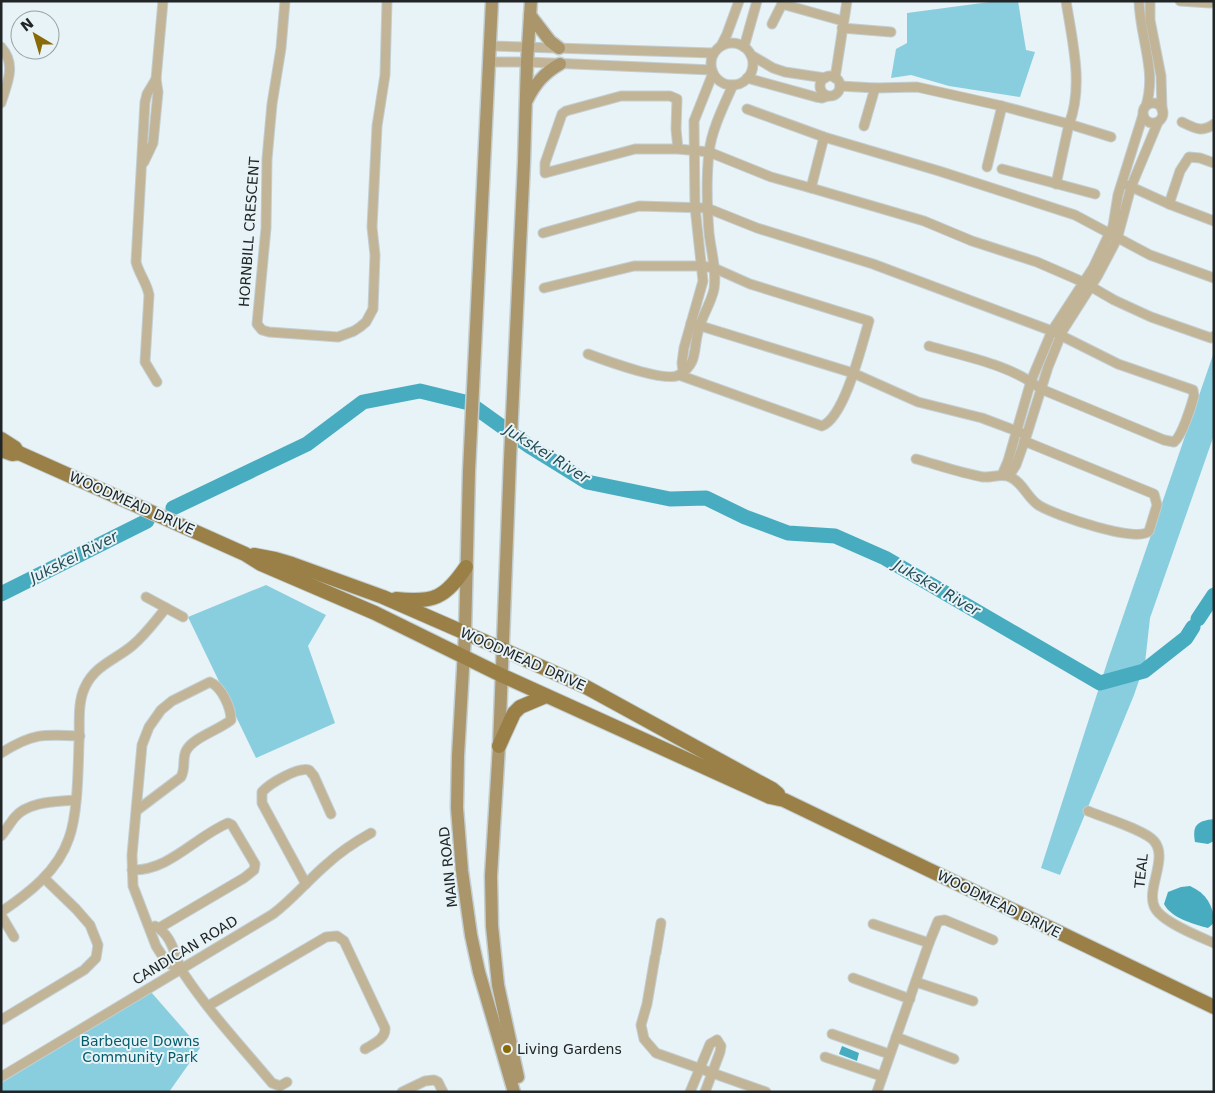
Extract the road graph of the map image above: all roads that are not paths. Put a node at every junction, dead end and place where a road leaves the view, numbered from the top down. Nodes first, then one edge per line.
1 (163, 1) edge
2 (285, 1) edge
3 (387, 1) edge
4 (492, 1) edge
5 (531, 1) edge
6 (739, 1) edge
7 (757, 1) edge
8 (847, 1) edge
9 (1066, 1) edge
10 (1139, 1) edge
11 (1150, 1) edge
12 (1180, 1) edge
13 (783, 2) edge
14 (1211, 4) edge
15 (530, 15) junction
16 (772, 24) dead end
17 (843, 25) junction
18 (891, 32) dead end
19 (491, 46) junction
20 (720, 46) junction
21 (1, 47) edge
22 (528, 47) junction
23 (744, 47) junction
24 (559, 48) junction
25 (714, 53) junction
26 (751, 55) junction
27 (490, 62) junction
28 (527, 62) junction
29 (560, 64) junction
30 (773, 68) junction
31 (712, 71) junction
32 (747, 78) junction
33 (825, 78) junction
34 (835, 78) junction
35 (766, 83) junction
36 (733, 85) junction
37 (840, 86) junction
38 (875, 88) junction
39 (828, 96) junction
40 (526, 102) junction
41 (1, 103) edge
42 (1002, 106) junction
43 (747, 109) dead end
44 (1162, 110) junction
45 (1144, 111) junction
46 (1158, 122) junction
47 (1182, 122) dead end
48 (1069, 124) junction
49 (1214, 124) edge
50 (864, 126) dead end
51 (824, 137) junction
52 (1111, 137) dead end
53 (678, 149) junction
54 (695, 151) junction
55 (709, 152) junction
56 (1214, 163) edge
57 (986, 167) dead end
58 (1002, 168) dead end
59 (1122, 183) junction
60 (1056, 184) junction
61 (1131, 187) junction
62 (811, 188) junction
63 (1095, 194) dead end
64 (1169, 204) junction
65 (695, 207) junction
66 (707, 208) junction
67 (1214, 221) edge
68 (543, 233) dead end
69 (1113, 236) junction
70 (702, 266) junction
71 (714, 268) junction
72 (1214, 278) edge
73 (1086, 284) junction
74 (544, 288) dead end
75 (695, 324) junction
76 (1056, 334) junction
77 (1214, 336) edge
78 (929, 346) dead end
79 (588, 354) dead end
80 (681, 373) junction
81 (853, 373) junction
82 (1031, 381) junction
83 (157, 382) dead end
84 (1041, 389) junction
85 (1017, 431) junction
86 (1025, 438) junction
87 (1, 439) edge
88 (1, 450) edge
89 (19, 453) junction
90 (916, 460) dead end
91 (1005, 476) junction
92 (245, 554) junction
93 (466, 567) junction
94 (146, 597) dead end
95 (383, 597) junction
96 (166, 608) junction
97 (183, 617) dead end
98 (466, 634) junction
99 (502, 649) junction
100 (463, 655) junction
101 (501, 675) junction
102 (546, 696) junction
103 (80, 736) junction
104 (499, 746) junction
105 (1, 753) edge
106 (75, 800) junction
107 (784, 800) junction
108 (136, 811) junction
109 (1088, 811) dead end
110 (330, 814) dead end
111 (371, 832) dead end
112 (1, 836) edge
113 (132, 870) junction
114 (44, 878) junction
115 (306, 884) junction
116 (1, 914) edge
117 (148, 922) junction
118 (662, 923) dead end
119 (873, 924) dead end
120 (159, 928) junction
121 (14, 937) dead end
122 (993, 940) dead end
123 (929, 943) junction
124 (1214, 943) edge
125 (180, 968) junction
126 (853, 978) dead end
127 (916, 982) junction
128 (910, 999) junction
129 (973, 1002) dead end
130 (208, 1006) junction
131 (1214, 1007) edge
132 (1, 1020) edge
133 (832, 1034) dead end
134 (896, 1037) junction
135 (717, 1040) dead end
136 (365, 1050) dead end
137 (889, 1054) junction
138 (825, 1057) dead end
139 (954, 1059) dead end
140 (706, 1070) junction
141 (881, 1076) junction
142 (1, 1077) edge
143 (287, 1082) dead end
144 (402, 1092) edge
145 (443, 1092) edge
146 (514, 1092) edge
147 (522, 1092) edge
148 (690, 1092) edge
149 (698, 1092) edge
150 (704, 1092) edge
151 (766, 1092) edge
152 (877, 1092) edge

1 - 83 street
2 - 3 street, HORNBILL CRESCENT
4 - 19 street, MAIN ROAD
5 - 15 street
6 - 20 street
7 - 23 street
8 - 17 street
9 - 48 street
10 - 45 street
11 - 44 street
12 - 14 street
13 - 16 street
13 - 17 street
15 - 22 street
15 - 24 street
17 - 18 street
17 - 34 street
19 - 22 street
19 - 27 street, MAIN ROAD
20 - 23 street
20 - 25 street
21 - 41 street
22 - 24 street
22 - 28 street
23 - 26 street
24 - 25 street
25 - 31 street
26 - 30 street
26 - 32 street
27 - 28 street
27 - 93 street, MAIN ROAD
28 - 29 street
28 - 40 street
29 - 31 street
29 - 40 street
30 - 33 street
30 - 35 street
31 - 36 street
31 - 54 street
32 - 35 street
32 - 36 street
33 - 34 street
33 - 39 street
34 - 37 street
35 - 39 street
36 - 55 street
37 - 38 street
37 - 39 street
38 - 42 street
38 - 50 street
40 - 99 street
42 - 48 street
42 - 57 street
43 - 51 street
44 - 45 street
44 - 46 street
45 - 46 street
45 - 59 street
46 - 61 street
47 - 49 street
48 - 52 street
48 - 60 street
51 - 62 street
51 - 69 street
53 - 53 street
53 - 54 street
54 - 55 street
54 - 65 street
55 - 62 street
55 - 66 street
56 - 64 street
58 - 60 street
59 - 61 street
59 - 69 street
60 - 63 street
61 - 64 street
61 - 69 street
62 - 73 street
64 - 67 street
65 - 66 street
65 - 68 street
65 - 70 street
66 - 71 street
66 - 76 street
69 - 72 street
69 - 73 street
70 - 71 street
70 - 74 street
70 - 75 street
71 - 75 street
71 - 81 street
73 - 76 street
73 - 77 street
75 - 80 street
75 - 81 street
76 - 82 street
76 - 84 street
76 - 84 street
78 - 82 street
79 - 80 street
80 - 81 street
81 - 85 street
82 - 84 street
82 - 85 street
84 - 86 street
85 - 86 street
85 - 91 street
86 - 91 street
86 - 91 street
87 - 89 main road, WOODMEAD DRIVE
88 - 89 main road, WOODMEAD DRIVE
89 - 92 main road, WOODMEAD DRIVE
90 - 91 street
92 - 95 main road, WOODMEAD DRIVE
92 - 100 main road, WOODMEAD DRIVE
93 - 95 main road
93 - 98 street, MAIN ROAD
94 - 96 street
95 - 98 main road, WOODMEAD DRIVE
96 - 97 street
96 - 103 street
98 - 99 main road, WOODMEAD DRIVE
98 - 100 street, MAIN ROAD
99 - 101 street
99 - 107 main road, WOODMEAD DRIVE
100 - 101 main road, WOODMEAD DRIVE
100 - 146 street, MAIN ROAD
101 - 102 main road, WOODMEAD DRIVE
101 - 104 street
102 - 104 main road
102 - 107 main road, WOODMEAD DRIVE
103 - 105 street
103 - 106 street
104 - 147 street
106 - 112 street
106 - 114 street
107 - 131 main road, WOODMEAD DRIVE
108 - 108 street
108 - 113 street
109 - 124 street, TEAL
110 - 115 street
111 - 115 street, CANDICAN ROAD
113 - 117 street
113 - 120 street
114 - 116 street
114 - 132 street
115 - 125 street, CANDICAN ROAD
116 - 121 street
117 - 120 street
117 - 125 street
118 - 140 street
119 - 123 street
120 - 125 street
122 - 123 street
123 - 127 street
125 - 130 street
125 - 142 street, CANDICAN ROAD
126 - 128 street
127 - 128 street
127 - 129 street
128 - 134 street
130 - 136 street
130 - 143 street
133 - 137 street
134 - 137 street
134 - 139 street
135 - 140 street
137 - 141 street
138 - 141 street
140 - 148 street
140 - 149 street
140 - 150 street
140 - 151 street
141 - 152 street
144 - 145 street

